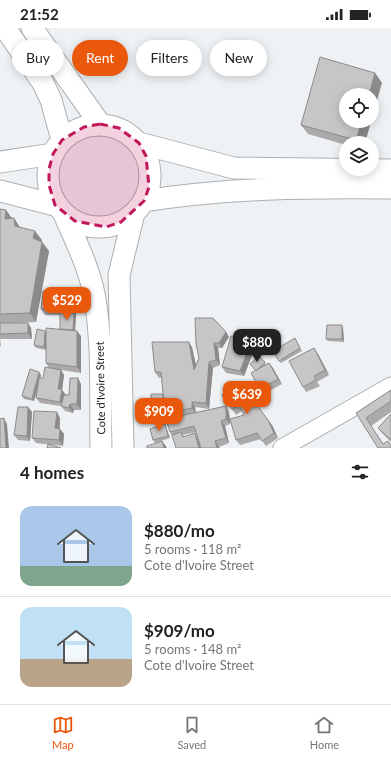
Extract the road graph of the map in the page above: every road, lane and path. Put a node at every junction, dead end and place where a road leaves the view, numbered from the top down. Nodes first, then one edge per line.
1 (5, 28) edge
2 (32, 28) edge
3 (100, 124) junction
4 (139, 143) junction
5 (58, 147) junction
6 (0, 162) edge
7 (391, 170) edge
8 (391, 188) edge
9 (0, 191) edge
10 (139, 207) junction
11 (59, 210) junction
12 (120, 275) junction
13 (391, 386) edge
14 (101, 448) edge
15 (123, 448) edge
16 (137, 448) edge
17 (282, 448) edge

1 - 5 main road
2 - 3 main road
3 - 4 main road
3 - 5 main road
4 - 7 main road
4 - 10 main road
5 - 6 main road
5 - 11 main road
8 - 10 main road
9 - 11 main road
10 - 11 main road
10 - 12 main road, Cote d'Ivoire Street
11 - 14 main road, Cote d'Ivoire Street
12 - 15 main road, Cote d'Ivoire Street
12 - 16 main road
13 - 17 street

